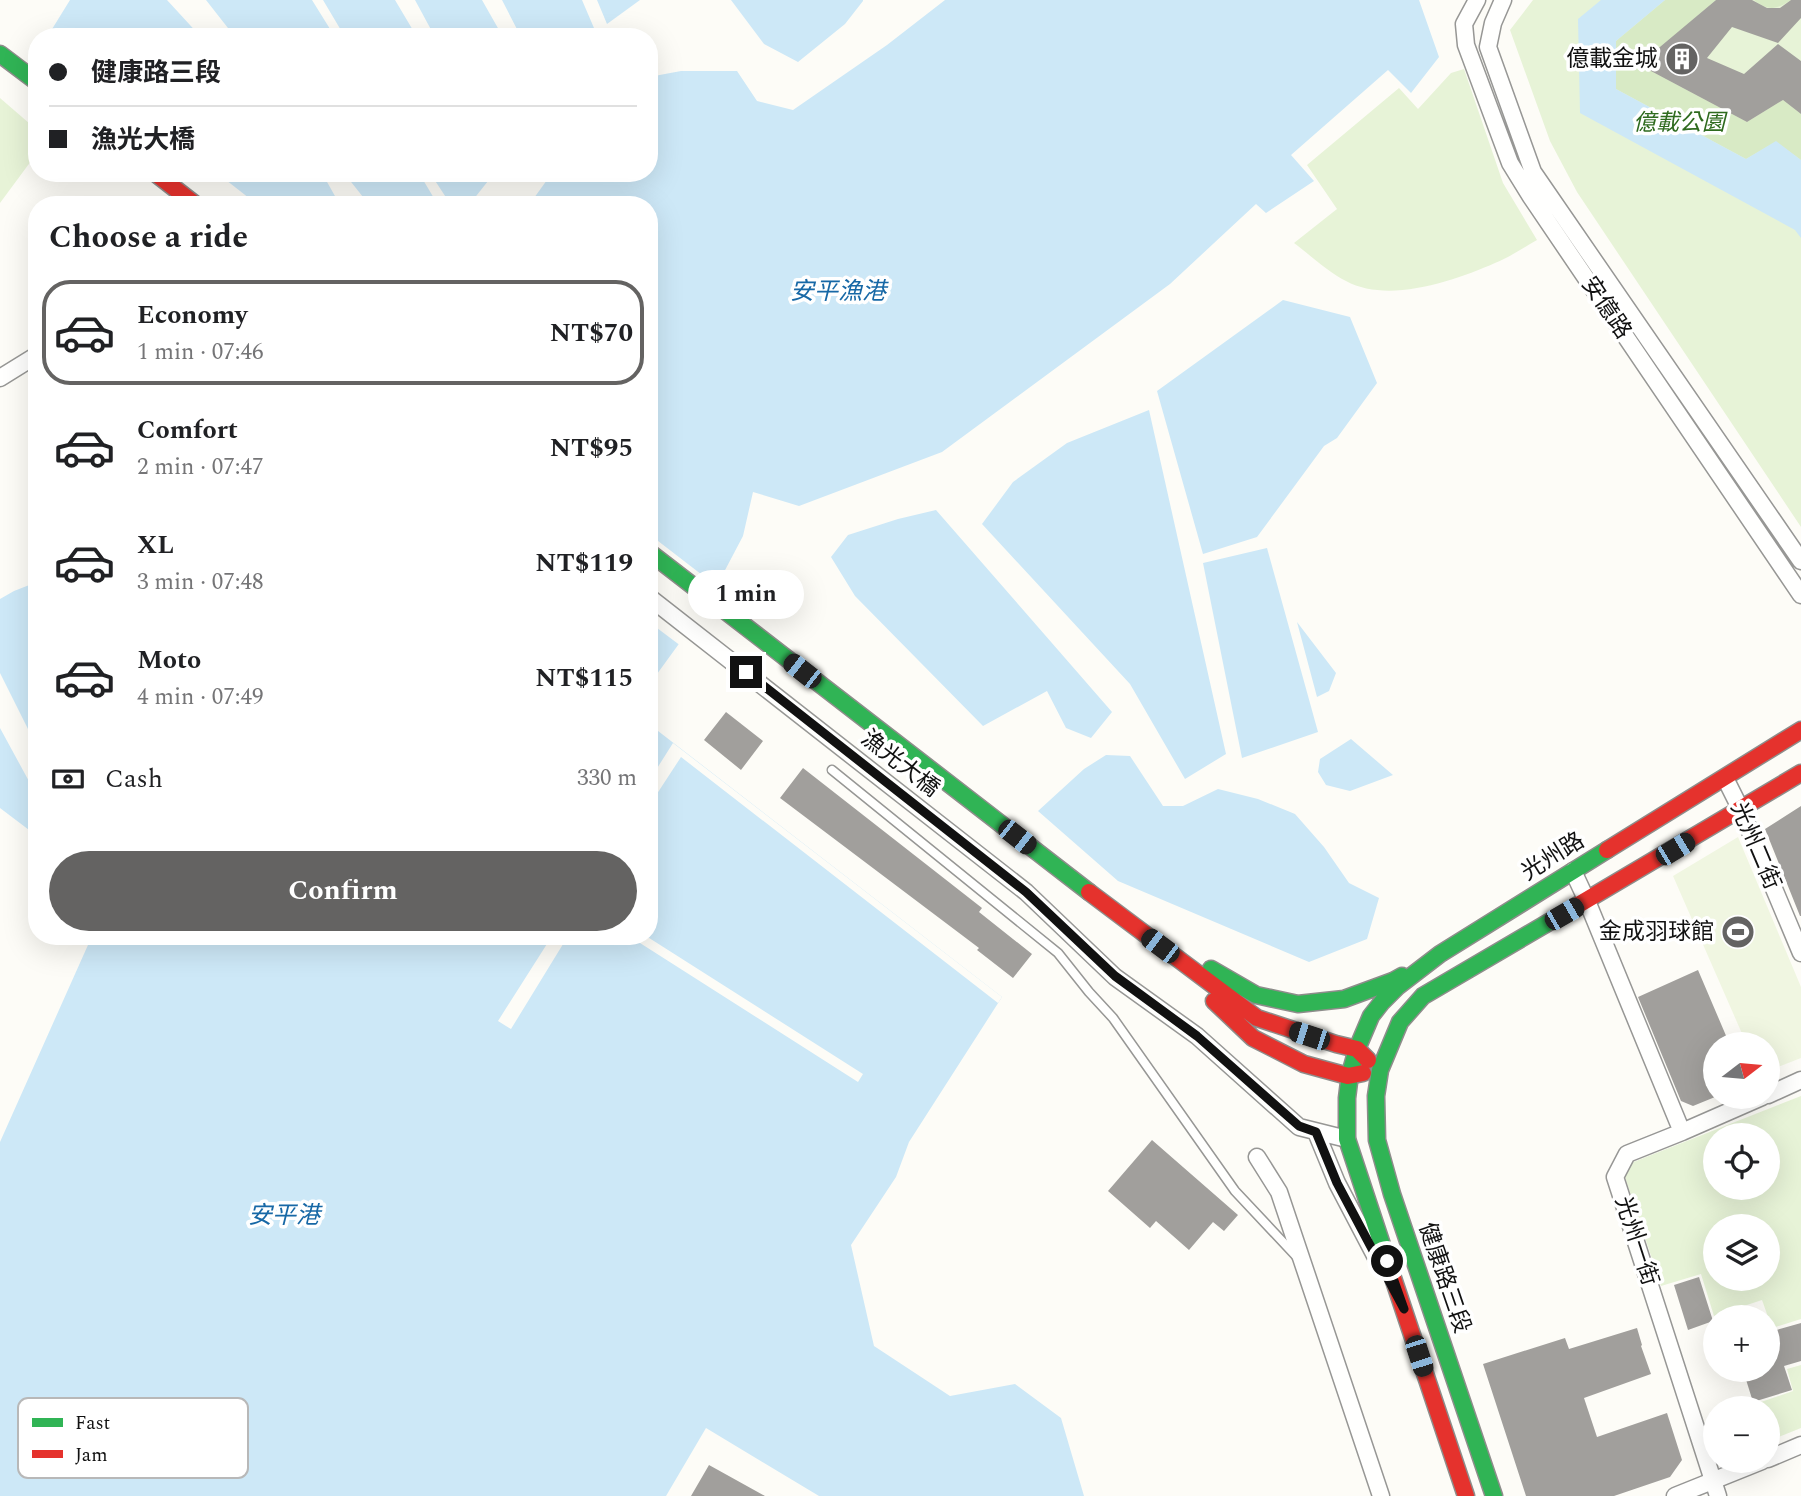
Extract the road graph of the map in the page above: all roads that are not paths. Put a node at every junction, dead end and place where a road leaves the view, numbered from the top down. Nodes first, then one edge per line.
1 (1477, 0) edge
2 (1503, 0) edge
3 (0, 54) edge
4 (28, 75) edge
5 (167, 182) edge
6 (184, 196) edge
7 (28, 361) edge
8 (0, 378) edge
9 (658, 559) edge
10 (1801, 561) edge
11 (1801, 595) edge
12 (658, 604) edge
13 (1801, 730) edge
14 (831, 770) dead end
15 (1801, 773) edge
16 (1725, 778) junction
17 (1741, 810) junction
18 (1573, 871) junction
19 (1587, 901) junction
20 (1140, 932) junction
21 (1801, 953) edge
22 (1440, 954) junction
23 (1357, 1049) junction
24 (1380, 1070) junction
25 (1348, 1076) junction
26 (1801, 1080) edge
27 (1780, 1090) edge
28 (1732, 1110) edge
29 (1316, 1132) junction
30 (1682, 1132) junction
31 (1347, 1139) junction
32 (1257, 1157) dead end
33 (1303, 1264) junction
34 (1404, 1309) junction
35 (1801, 1446) edge
36 (1780, 1454) edge
37 (1742, 1473) edge
38 (1716, 1488) edge
39 (1381, 1496) edge
40 (1465, 1496) edge
41 (1494, 1496) edge
42 (1675, 1496) edge

1 - 11 street, 安億路
2 - 10 street, 安億路
3 - 4 street
5 - 6 street
7 - 8 street
9 - 20 street, 漁光大橋
12 - 29 street, 漁光大橋
13 - 16 street, 光州路
14 - 33 lane
15 - 17 street
16 - 17 street, 光州二街
16 - 18 street, 光州路
17 - 19 street
17 - 21 street, 光州二街
18 - 19 street
18 - 22 street, 光州路
19 - 24 street
19 - 30 street
20 - 22 street
20 - 23 street
20 - 25 street
22 - 23 street, 光州路
23 - 24 street
23 - 25 street, 健康路三段
24 - 25 street
24 - 41 street, 健康路三段
25 - 31 street, 健康路三段
26 - 27 street
28 - 30 street, 光州一街
29 - 31 street, 漁光大橋
29 - 34 street
30 - 38 street, 光州一街
31 - 34 street, 健康路三段
32 - 33 street
33 - 39 street
34 - 40 street, 健康路三段
35 - 36 street
37 - 38 street
38 - 42 street

